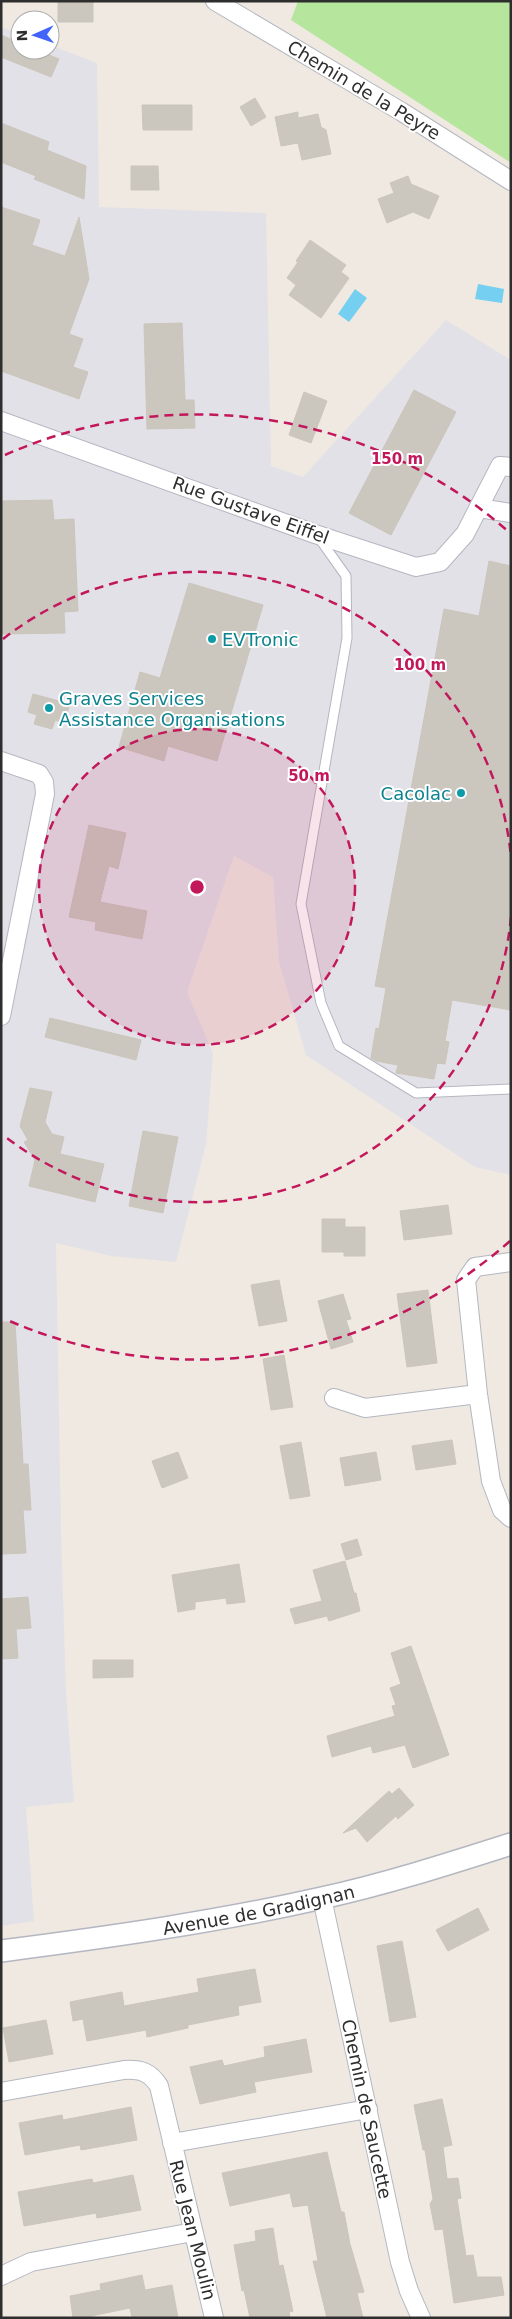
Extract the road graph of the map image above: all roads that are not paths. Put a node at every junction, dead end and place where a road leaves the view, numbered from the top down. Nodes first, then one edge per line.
1 (216, 1) edge
2 (511, 181) edge
3 (1, 421) edge
4 (511, 467) edge
5 (479, 508) junction
6 (511, 514) edge
7 (316, 534) junction
8 (1, 761) edge
9 (1, 1016) edge
10 (511, 1089) edge
11 (511, 1262) edge
12 (478, 1394) junction
13 (334, 1398) dead end
14 (511, 1518) edge
15 (511, 1844) edge
16 (322, 1898) junction
17 (1, 1951) edge
18 (1, 2092) edge
19 (368, 2110) junction
20 (172, 2143) junction
21 (193, 2232) junction
22 (1, 2276) edge
23 (214, 2318) edge
24 (421, 2318) edge

1 - 2 street, Chemin de la Peyre
3 - 7 street, Rue Gustave Eiffel
4 - 5 street, Rue Gustave Eiffel
5 - 6 street
5 - 7 street, Rue Gustave Eiffel
7 - 10 lane
8 - 9 street
11 - 12 street
12 - 13 street
12 - 14 street
15 - 16 street, Avenue de Gradignan
16 - 17 street, Avenue de Gradignan
16 - 19 street, Chemin de Saucette
18 - 20 street, Rue Jean Moulin
19 - 20 street
19 - 24 street, Chemin de Saucette
20 - 21 street, Rue Jean Moulin
21 - 22 street
21 - 23 street, Rue Jean Moulin

